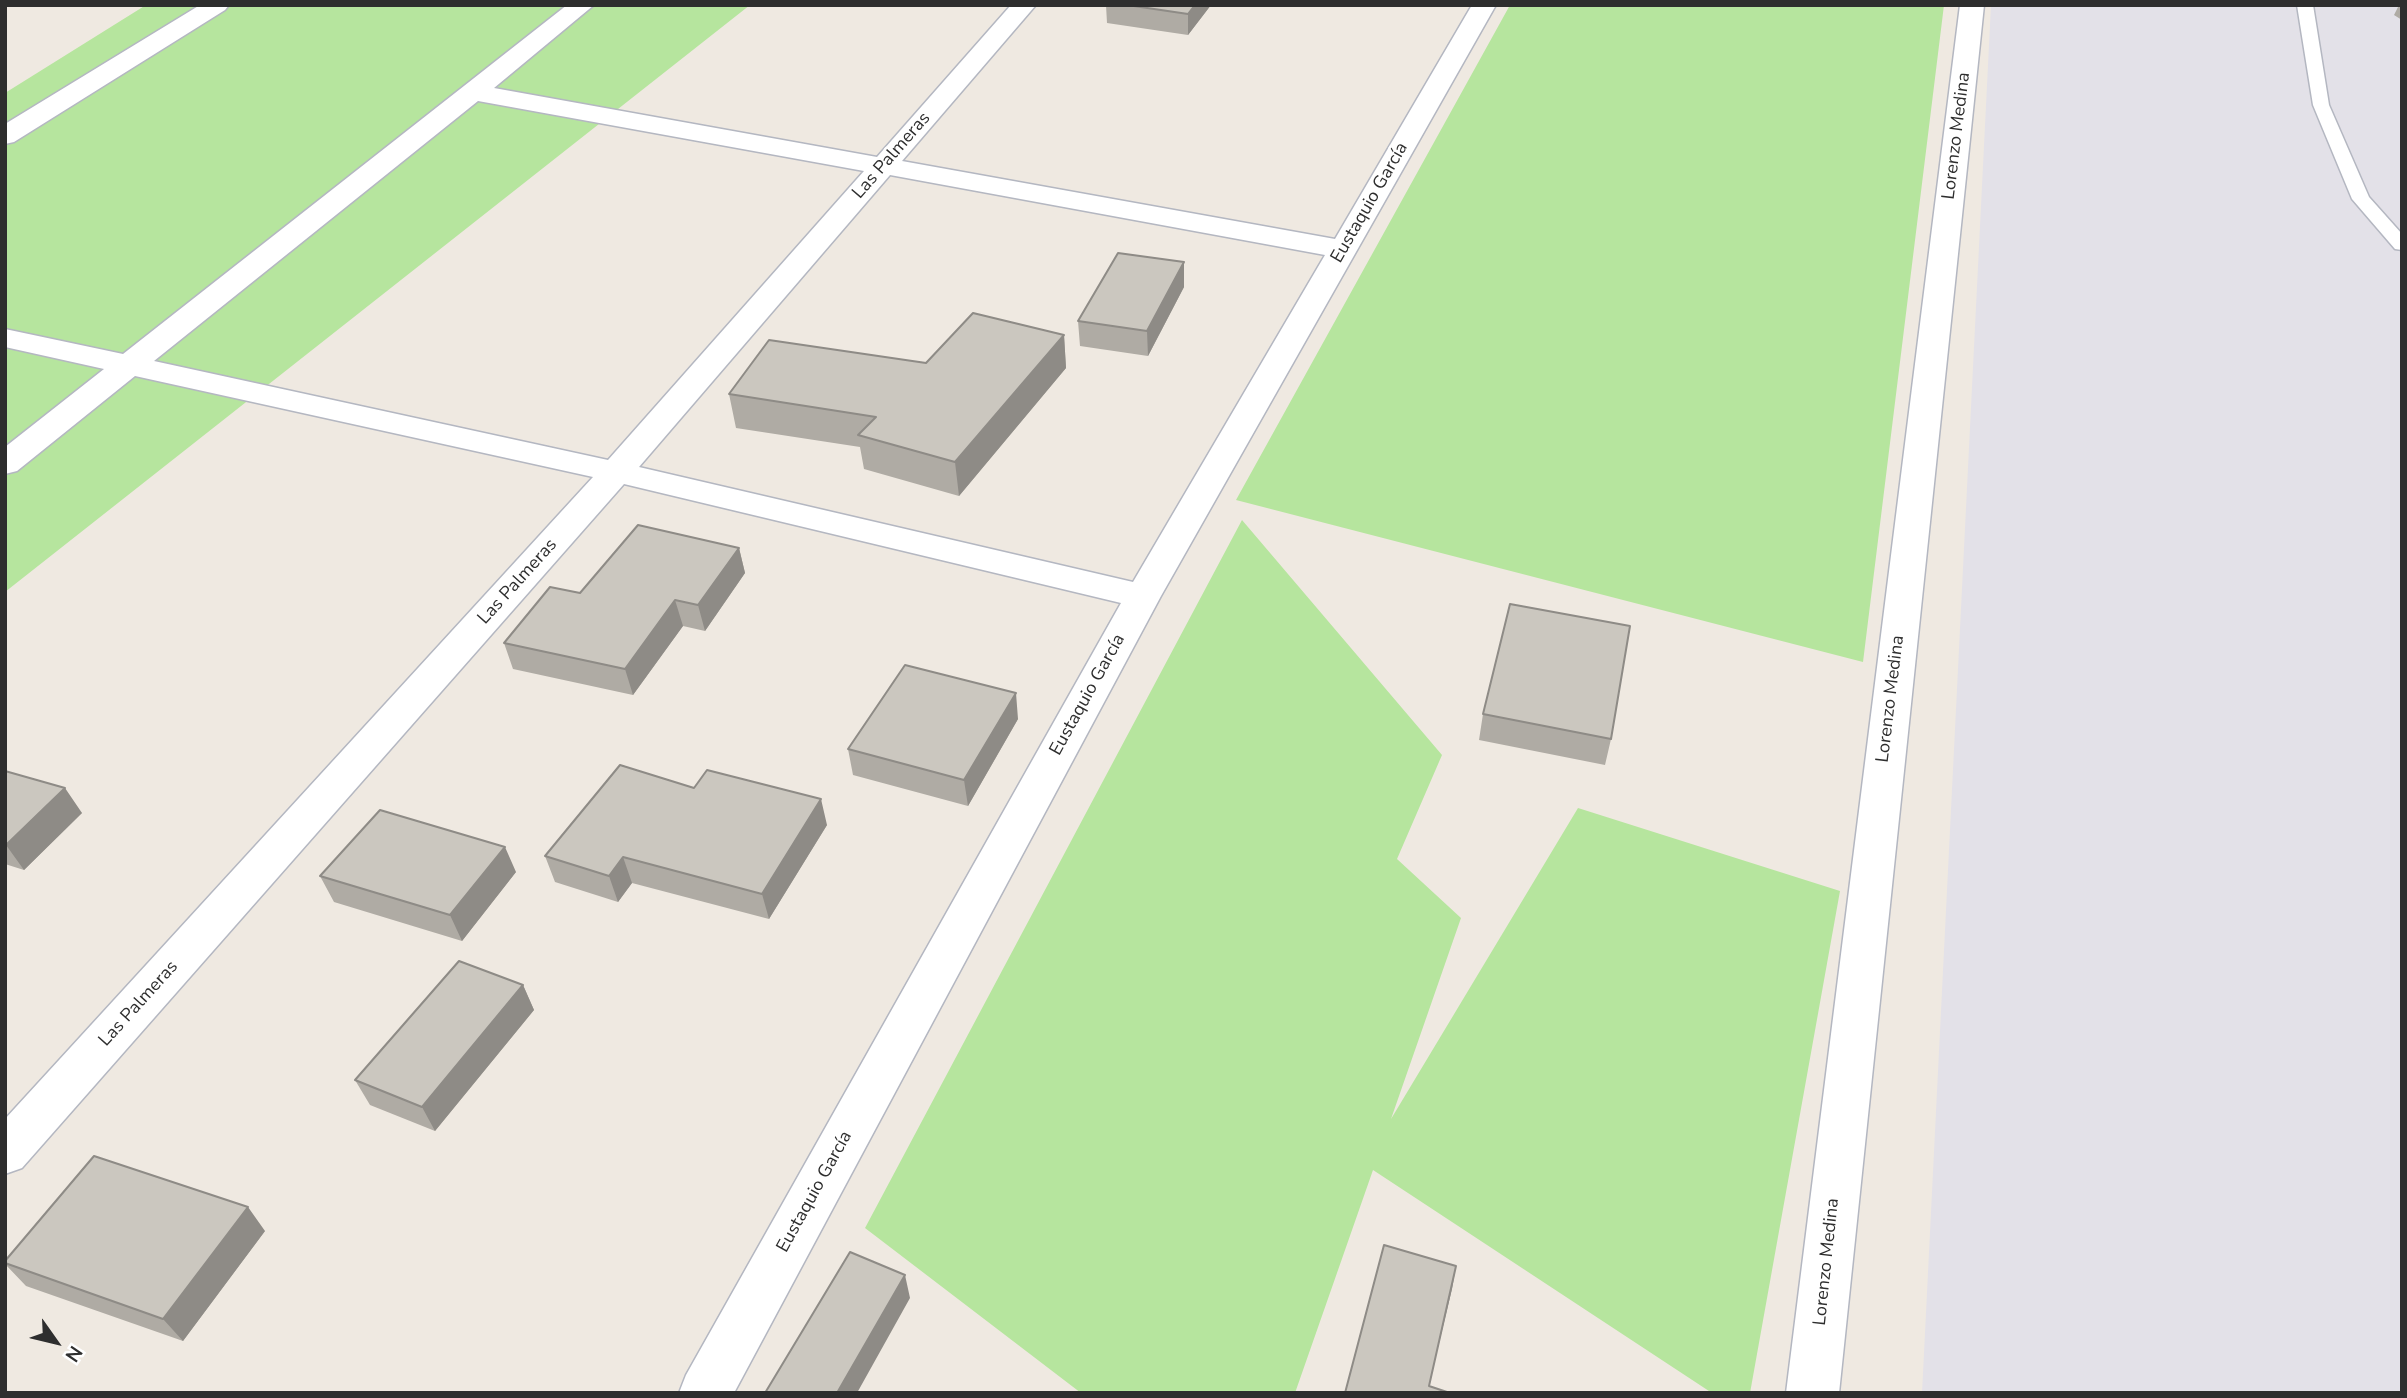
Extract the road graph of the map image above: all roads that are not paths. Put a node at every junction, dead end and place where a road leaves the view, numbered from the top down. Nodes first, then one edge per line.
1 (217, 5) edge
2 (582, 5) edge
3 (1024, 5) edge
4 (1484, 5) edge
5 (1972, 5) edge
6 (2305, 5) edge
7 (473, 92) junction
8 (5, 136) edge
9 (884, 166) junction
10 (2402, 245) edge
11 (1343, 249) junction
12 (5, 338) edge
13 (129, 366) junction
14 (5, 464) edge
15 (615, 472) junction
16 (1143, 596) junction
17 (5, 1153) edge
18 (705, 1393) edge
19 (1812, 1393) edge

1 - 8 street
2 - 7 street
3 - 9 street, Las Palmeras
4 - 11 street, Eustaquio García
5 - 19 street, Lorenzo Medina
6 - 10 lane
7 - 9 street
7 - 13 street
9 - 11 street
9 - 15 street, Las Palmeras
11 - 16 street, Eustaquio García
12 - 13 street
13 - 14 street
13 - 15 street
15 - 16 street
15 - 17 street, Las Palmeras
16 - 18 street, Eustaquio García

